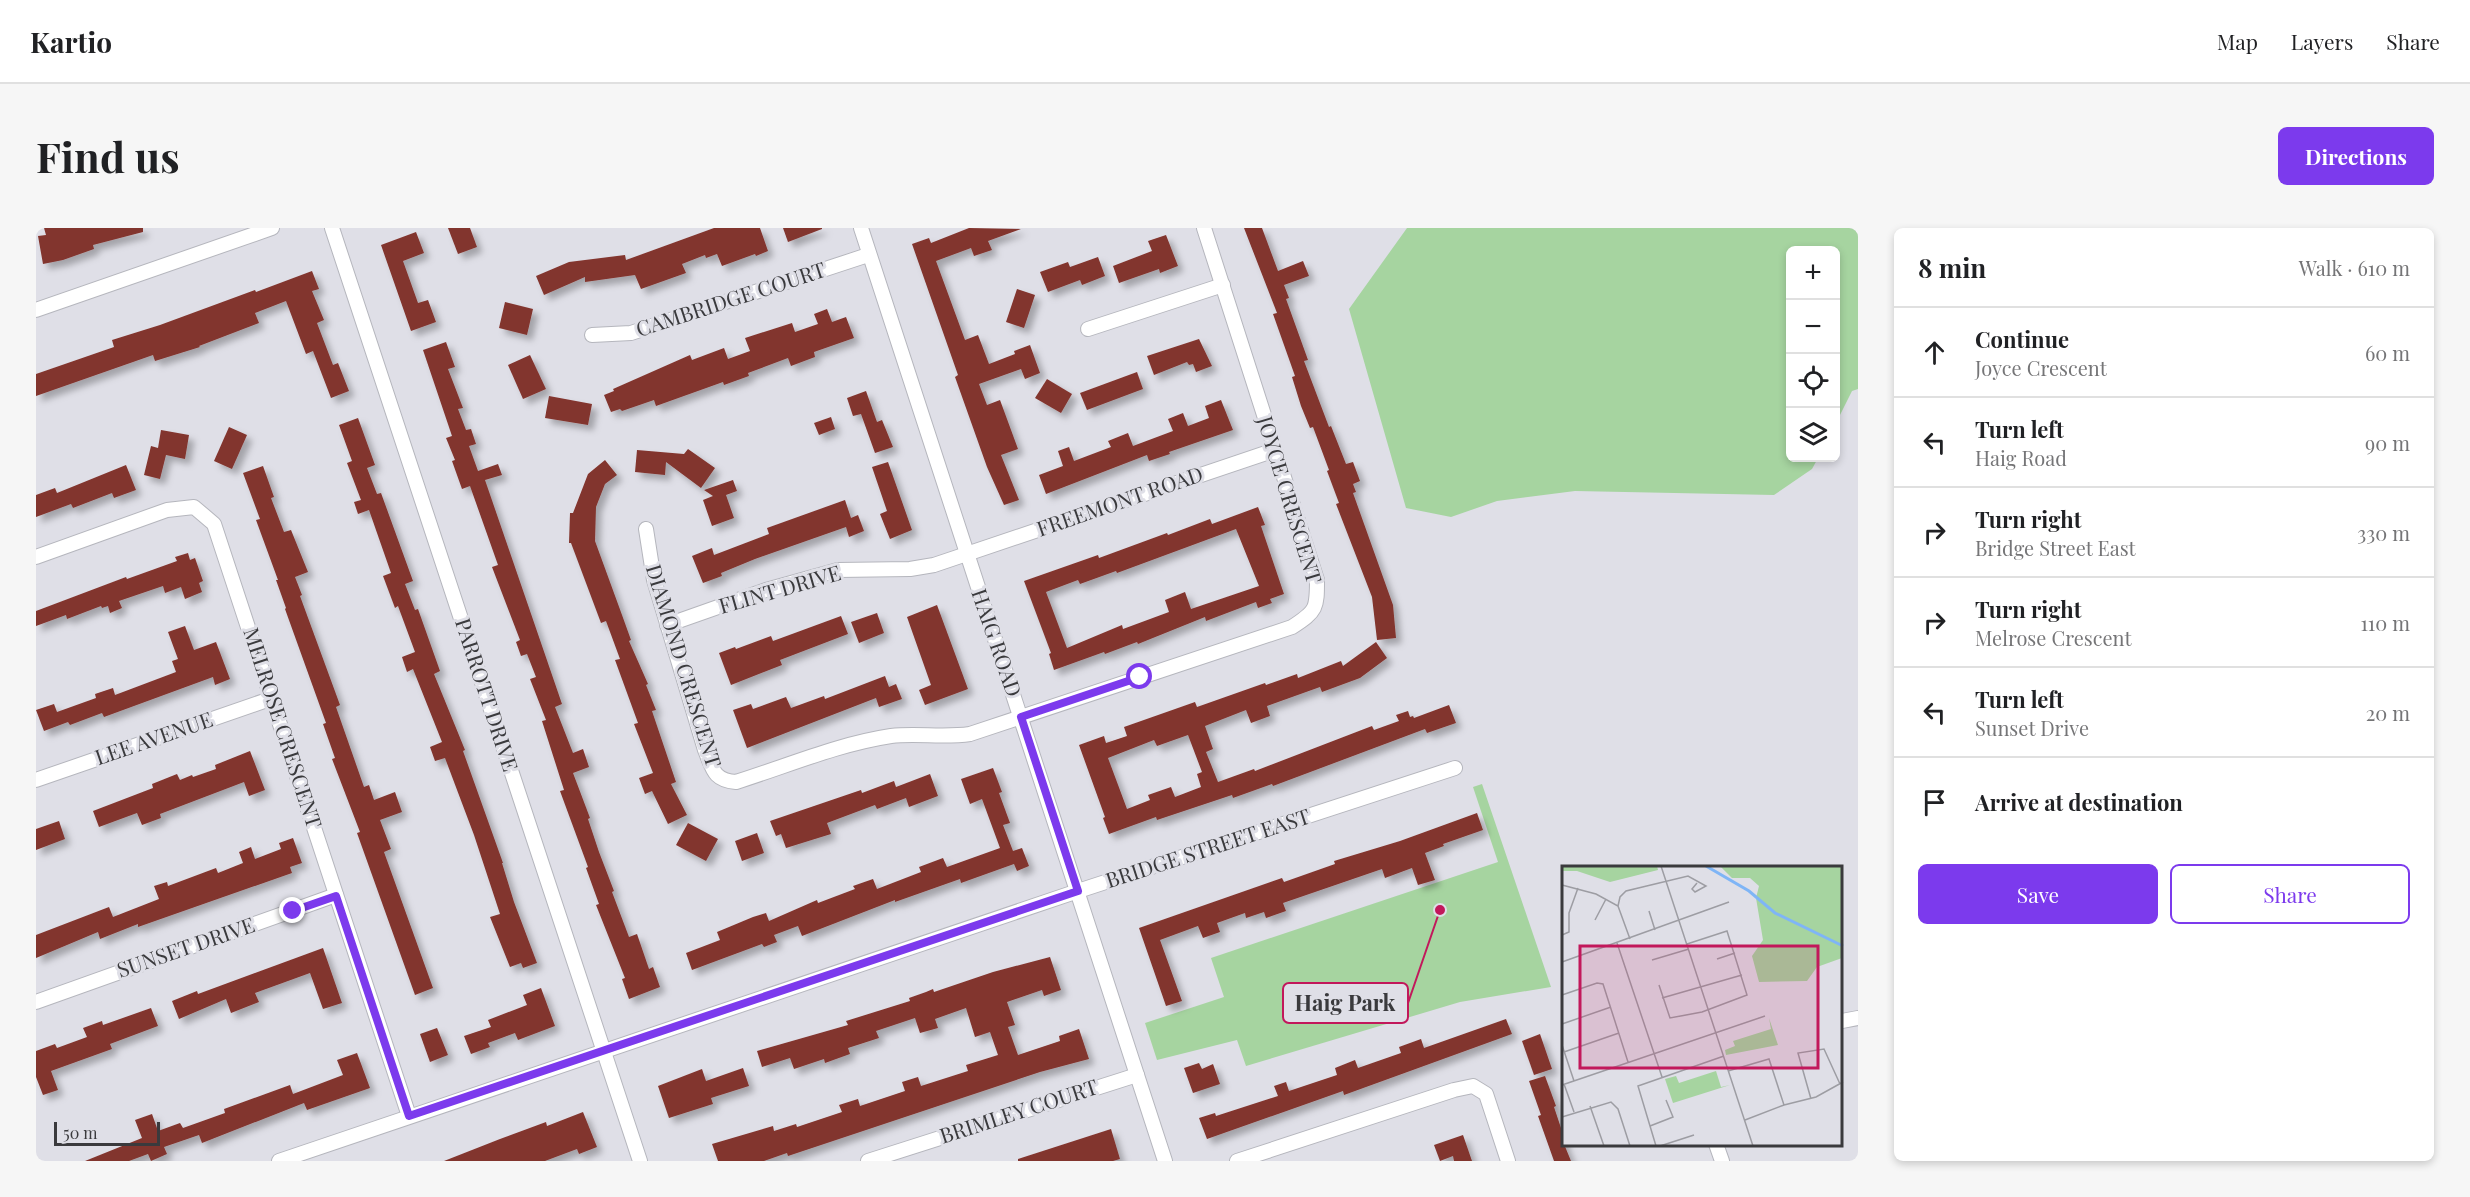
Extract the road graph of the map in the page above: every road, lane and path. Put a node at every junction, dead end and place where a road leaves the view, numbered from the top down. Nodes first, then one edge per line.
1 (272, 228) edge
2 (332, 228) edge
3 (861, 228) edge
4 (1204, 228) edge
5 (868, 255) junction
6 (1223, 285) junction
7 (36, 310) edge
8 (1088, 329) dead end
9 (592, 335) dead end
10 (1275, 450) junction
11 (646, 529) dead end
12 (966, 554) junction
13 (36, 557) edge
14 (667, 624) junction
15 (273, 698) junction
16 (1021, 717) junction
17 (1455, 768) dead end
18 (36, 780) edge
19 (1078, 891) junction
20 (336, 896) junction
21 (36, 1002) edge
22 (1858, 1018) edge
23 (1843, 1021) edge
24 (603, 1050) junction
25 (1137, 1075) junction
26 (409, 1116) junction
27 (1717, 1146) edge
28 (279, 1161) edge
29 (640, 1161) edge
30 (868, 1161) edge
31 (1165, 1161) edge
32 (1237, 1161) edge
33 (1508, 1161) edge
34 (1722, 1161) edge

1 - 7 street
2 - 24 street, PARROTT DRIVE
3 - 5 street, HAIG ROAD
4 - 6 street, JOYCE CRESCENT
5 - 9 street, CAMBRIDGE COURT
5 - 12 street, HAIG ROAD
6 - 8 street
6 - 10 street, JOYCE CRESCENT
10 - 12 street, FREEMONT ROAD
10 - 16 street, JOYCE CRESCENT
11 - 14 street, DIAMOND CRESCENT
12 - 14 street, FLINT DRIVE
12 - 16 street, HAIG ROAD
13 - 15 street, MELROSE CRESCENT
14 - 16 street, DIAMOND CRESCENT
15 - 18 street, LEE AVENUE
15 - 20 street, MELROSE CRESCENT
16 - 19 street, HAIG ROAD
17 - 19 street, BRIDGE STREET EAST
19 - 24 street, BRIDGE STREET EAST
19 - 25 street, HAIG ROAD
20 - 21 street, SUNSET DRIVE
20 - 26 street, MELROSE CRESCENT
22 - 23 street
24 - 26 street, BRIDGE STREET EAST
24 - 29 street, PARROTT DRIVE
25 - 30 street, BRIMLEY COURT
25 - 31 street, HAIG ROAD
26 - 28 street, BRIDGE STREET EAST
27 - 34 street
32 - 33 street

